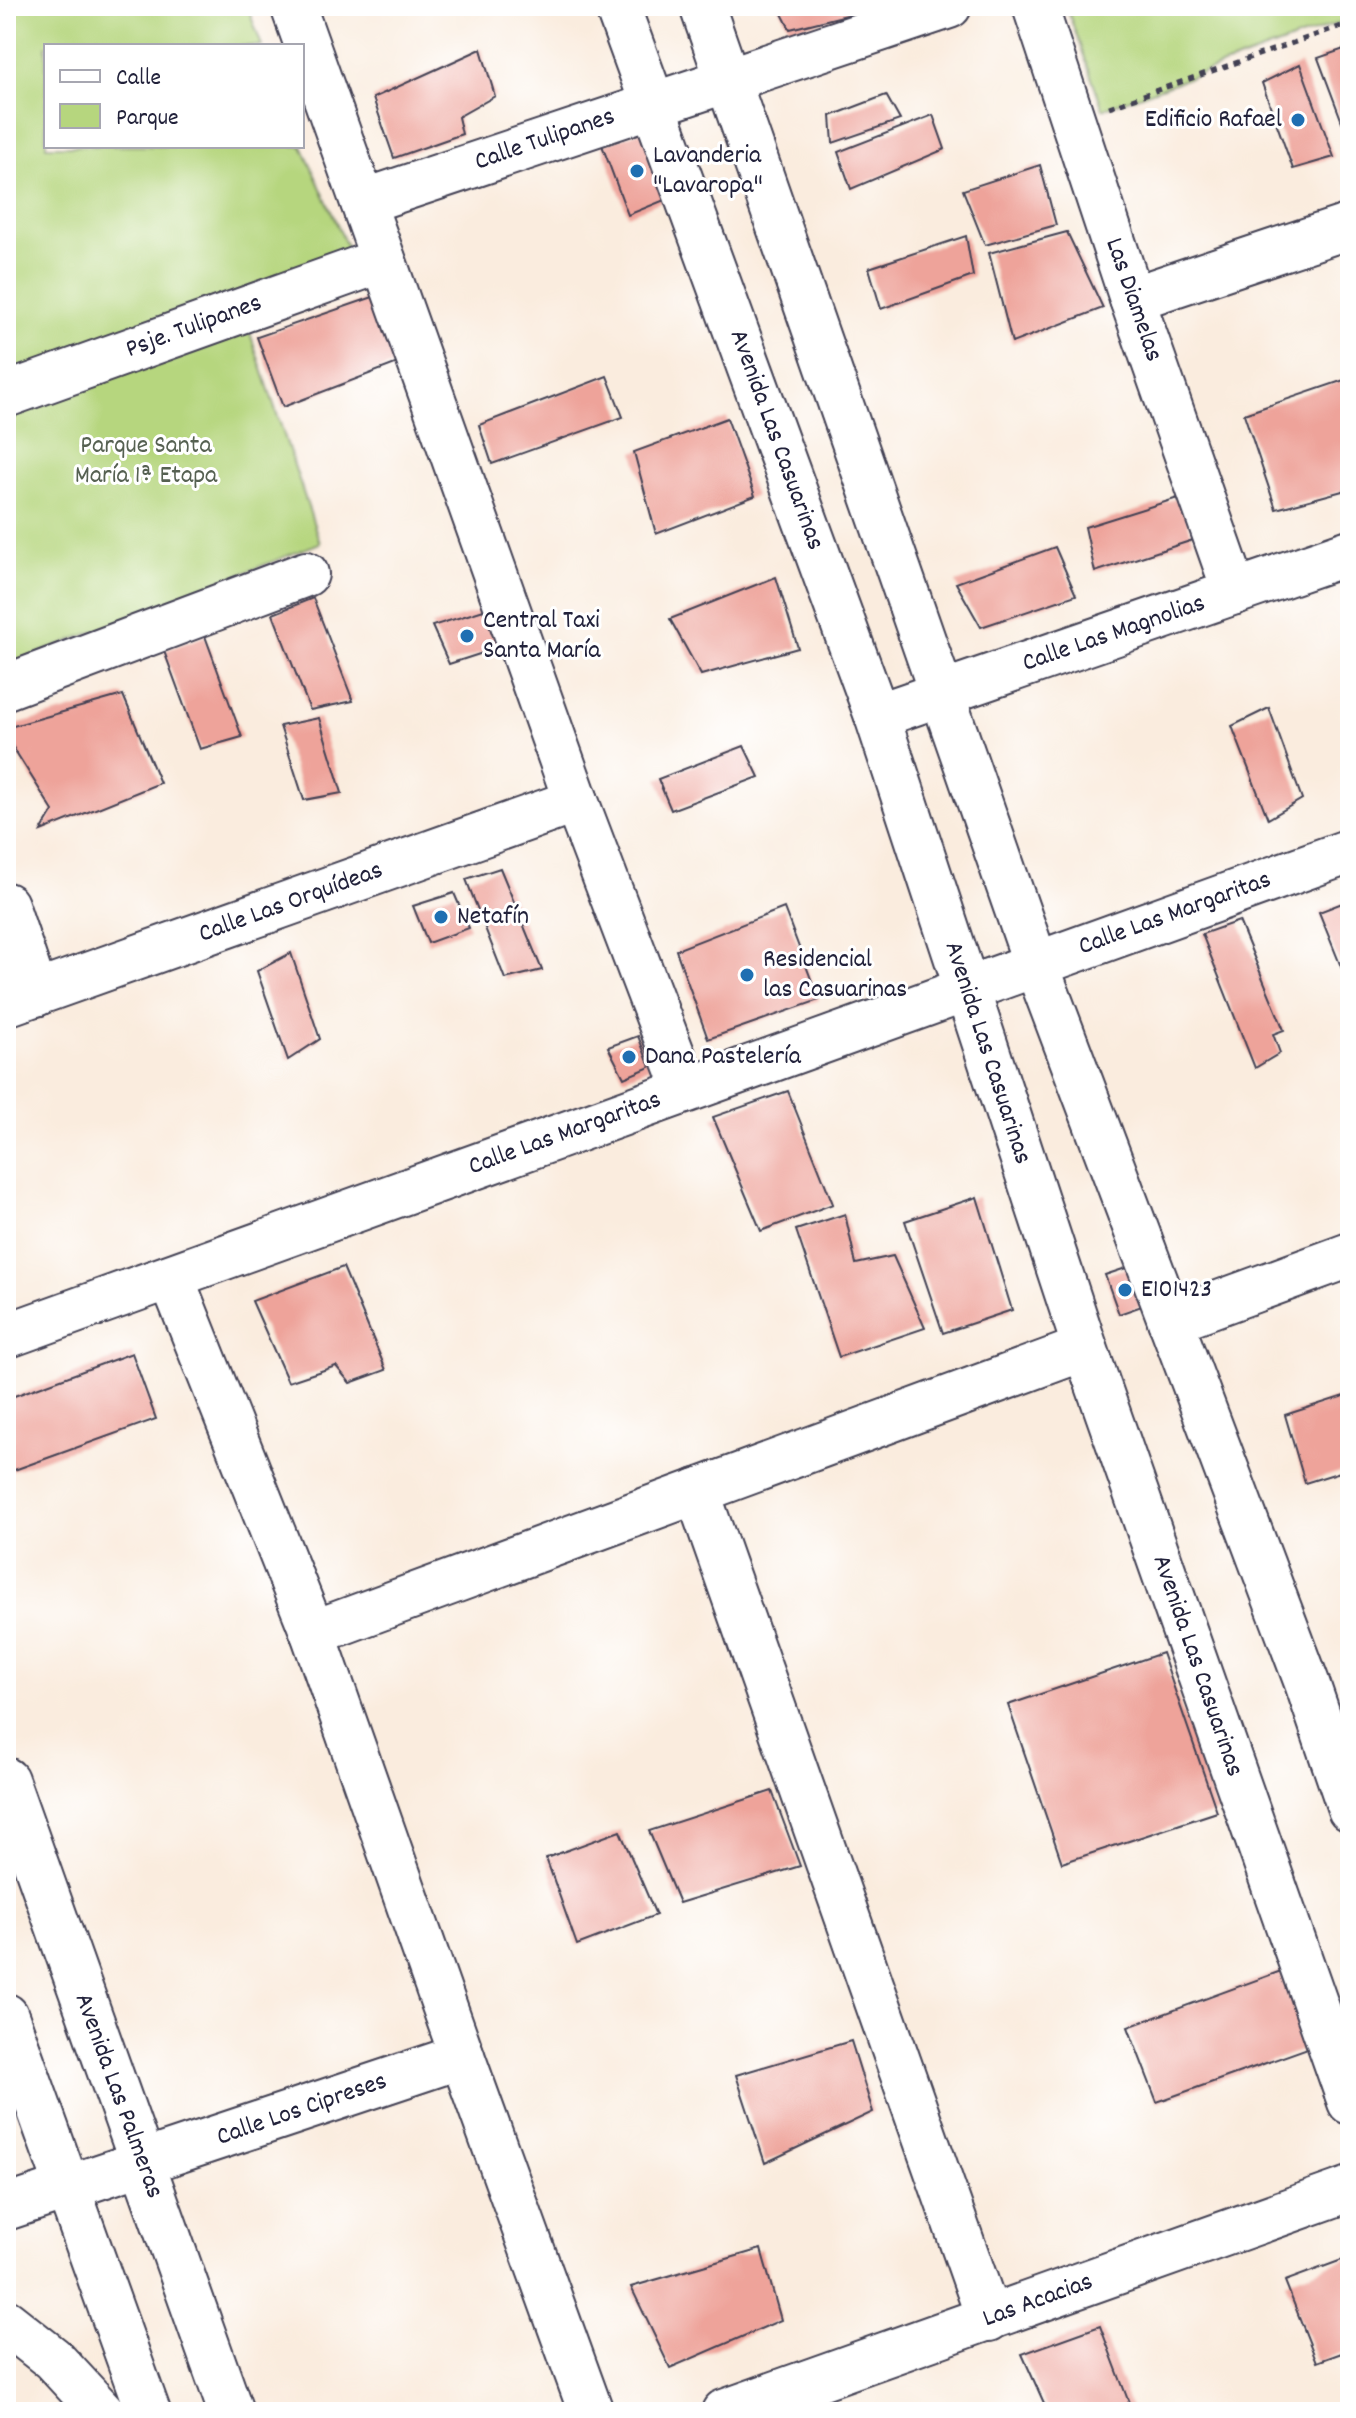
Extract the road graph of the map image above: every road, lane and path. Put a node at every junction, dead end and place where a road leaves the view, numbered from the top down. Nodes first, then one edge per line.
1 (293, 6) edge
2 (617, 6) edge
3 (702, 6) edge
4 (949, 6) edge
5 (1035, 6) edge
6 (1350, 23) edge
7 (729, 82) junction
8 (652, 105) junction
9 (1103, 109) dead end
10 (363, 202) junction
11 (1350, 226) edge
12 (383, 260) junction
13 (1132, 299) junction
14 (6, 395) edge
15 (1350, 552) edge
16 (306, 574) dead end
17 (1235, 592) junction
18 (6, 687) edge
19 (943, 693) junction
20 (877, 716) junction
21 (576, 801) junction
22 (1350, 851) edge
23 (6, 905) edge
24 (1036, 964) junction
25 (965, 990) junction
26 (21, 999) edge
27 (686, 1090) junction
28 (1350, 1255) edge
29 (171, 1277) junction
30 (1170, 1321) junction
31 (6, 1336) edge
32 (1085, 1348) junction
33 (697, 1491) junction
34 (313, 1633) junction
35 (1334, 1712) edge
36 (6, 1780) edge
37 (1350, 1809) edge
38 (6, 2016) edge
39 (462, 2056) junction
40 (1350, 2102) edge
41 (143, 2164) junction
42 (68, 2189) junction
43 (1350, 2189) edge
44 (6, 2208) edge
45 (989, 2319) junction
46 (6, 2322) edge
47 (102, 2412) edge
48 (148, 2412) edge
49 (231, 2412) edge
50 (591, 2412) edge
51 (724, 2412) edge

1 - 10 street
2 - 8 street, Avenida Las Casuarinas
3 - 7 street
4 - 7 street
5 - 13 street, Las Diamelas
6 - 9 path
7 - 8 street, Calle Tulipanes
7 - 19 street
8 - 10 street, Calle Tulipanes
8 - 20 street, Avenida Las Casuarinas
10 - 12 street
11 - 13 street
12 - 14 street, Psje. Tulipanes
12 - 21 street
13 - 17 street, Las Diamelas
15 - 17 street, Calle Las Magnolias
16 - 18 street
17 - 19 street, Calle Las Magnolias
19 - 20 street, Calle Las Magnolias
19 - 24 street
20 - 25 street, Avenida Las Casuarinas
21 - 26 street, Calle Las Orquídeas
21 - 27 street
22 - 24 street, Calle Las Margaritas
23 - 26 street
24 - 25 street, Calle Las Margaritas
24 - 30 street
25 - 27 street, Calle Las Margaritas
25 - 32 street, Avenida Las Casuarinas
27 - 29 street, Calle Las Margaritas
28 - 30 street
29 - 31 street, Calle Las Margaritas
29 - 34 street
30 - 35 street
32 - 33 street
32 - 40 street, Avenida Las Casuarinas
33 - 34 street
33 - 45 street
34 - 39 street
35 - 37 street
36 - 41 street, Avenida Las Palmeras
38 - 42 street
39 - 41 street, Calle Los Cipreses
39 - 50 street
41 - 42 street, Calle Los Cipreses
41 - 49 street, Avenida Las Palmeras
42 - 44 street, Calle Los Cipreses
42 - 48 street
43 - 45 street, Las Acacias
45 - 51 street, Las Acacias
46 - 47 street

